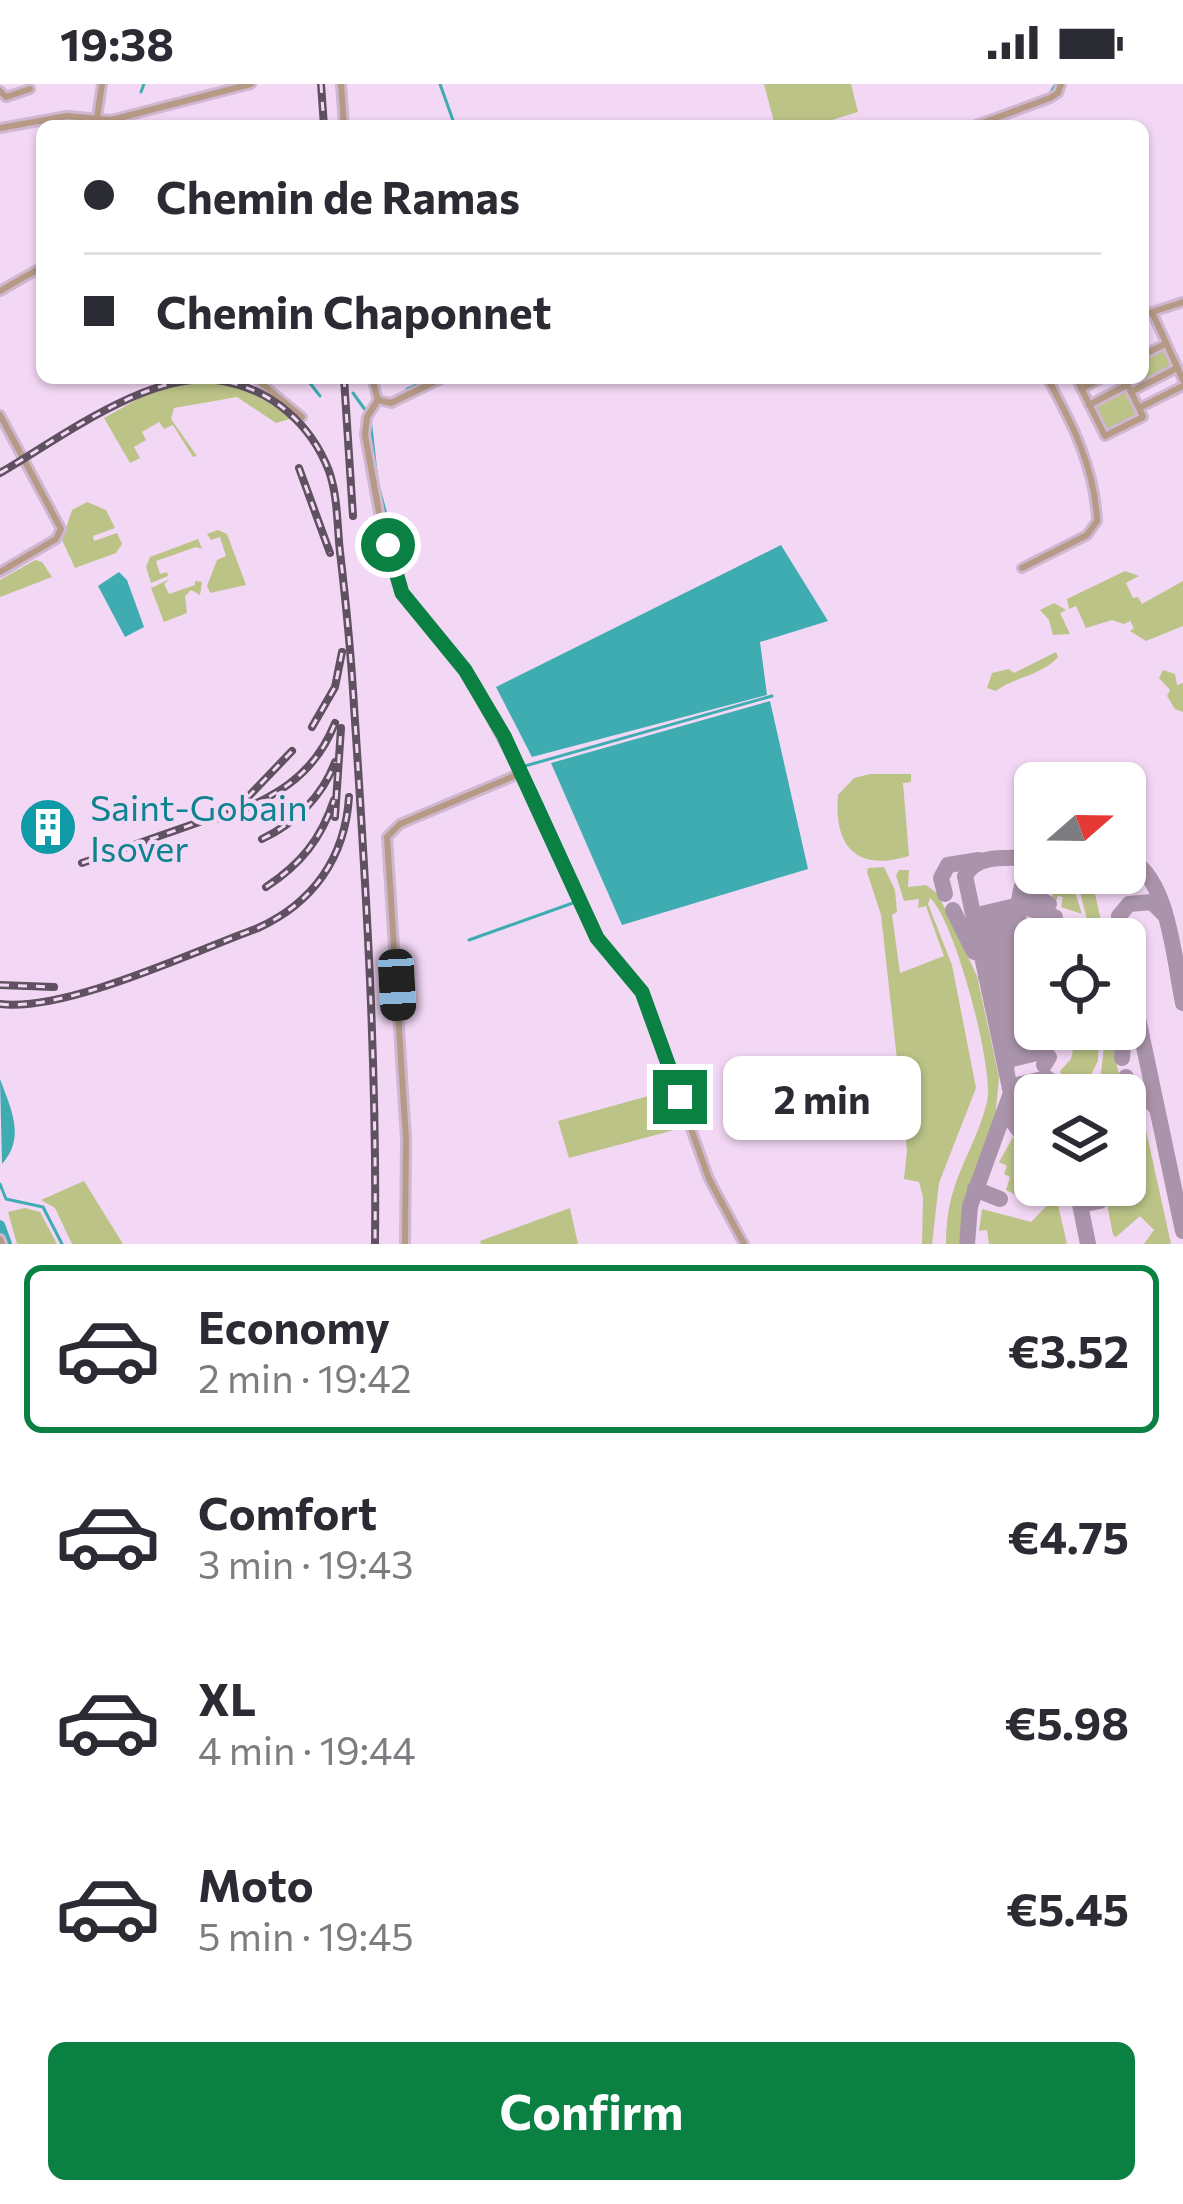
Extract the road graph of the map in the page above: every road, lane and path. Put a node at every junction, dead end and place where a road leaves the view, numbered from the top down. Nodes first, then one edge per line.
1 (102, 84) edge
2 (250, 84) edge
3 (341, 84) edge
4 (1061, 84) edge
5 (30, 89) dead end
6 (0, 91) edge
7 (97, 118) junction
8 (45, 120) edge
9 (344, 120) edge
10 (990, 120) edge
11 (36, 122) edge
12 (0, 128) edge
13 (36, 270) edge
14 (0, 291) edge
15 (1183, 302) edge
16 (1149, 314) edge
17 (1149, 316) edge
18 (1165, 344) junction
19 (1149, 352) edge
20 (1177, 368) junction
21 (1149, 378) edge
22 (1183, 383) edge
23 (262, 384) edge
24 (374, 384) edge
25 (431, 384) edge
26 (1050, 384) edge
27 (1079, 384) edge
28 (1091, 384) edge
29 (1127, 385) edge
30 (1081, 389) junction
31 (378, 400) junction
32 (1089, 405) junction
33 (1139, 408) junction
34 (0, 416) edge
35 (302, 417) dead end
36 (1022, 568) dead end
37 (0, 572) edge
38 (521, 773) junction
39 (405, 1244) edge
40 (744, 1244) edge

1 - 7 street
2 - 7 street
3 - 9 street
4 - 10 street
5 - 6 street
7 - 8 street
11 - 12 street
13 - 14 street
15 - 16 street
17 - 18 street
18 - 19 street
18 - 20 street
20 - 21 street
20 - 22 street
22 - 33 street
23 - 35 street
24 - 31 street
25 - 31 street
26 - 36 street
27 - 30 street
28 - 30 street
29 - 32 street
29 - 33 street
30 - 32 street
31 - 38 street
32 - 33 street
34 - 37 street
38 - 39 street
38 - 40 street

